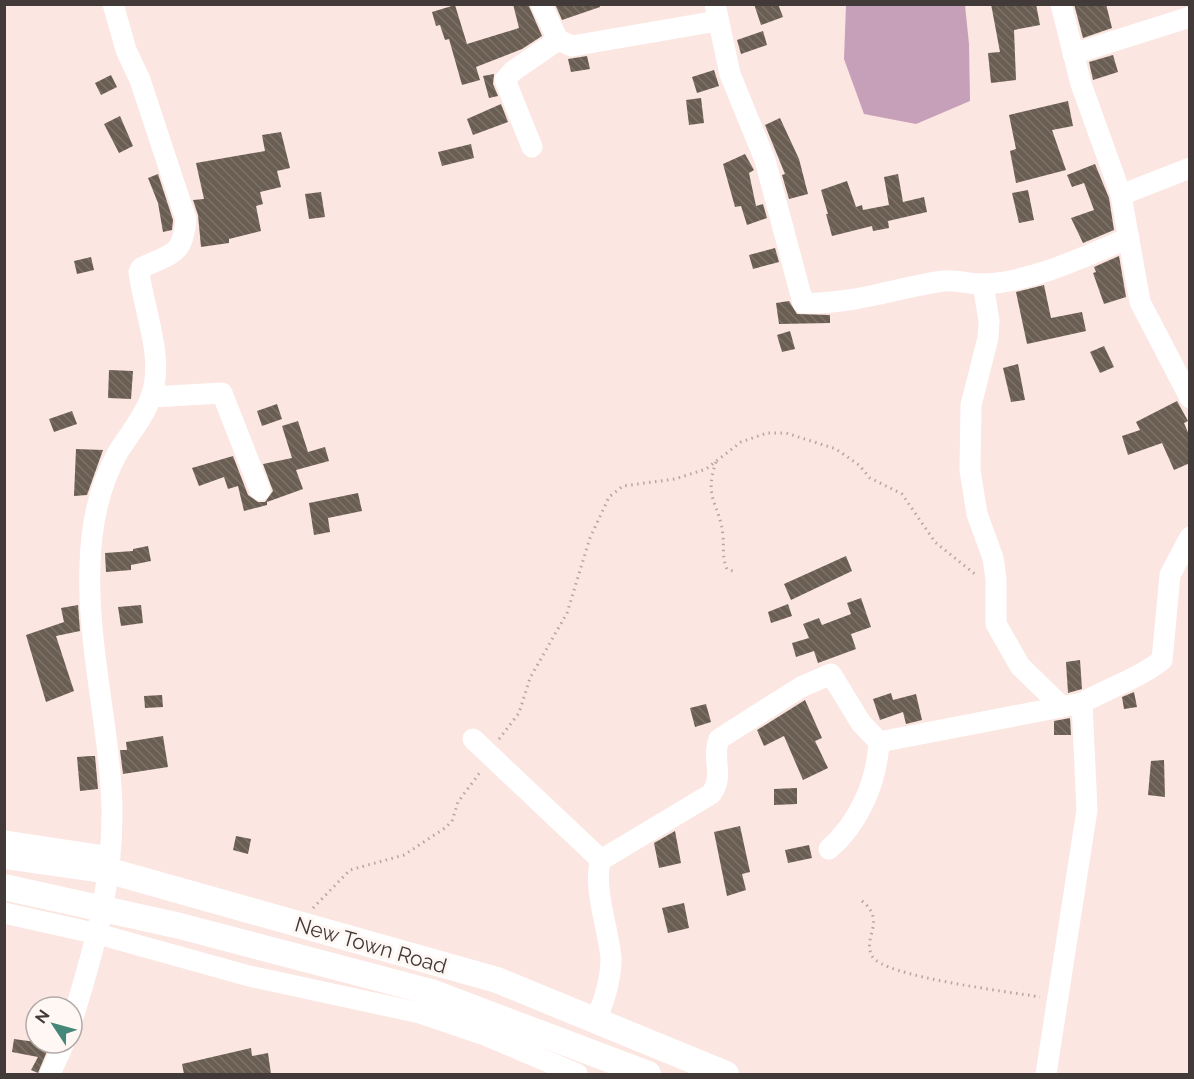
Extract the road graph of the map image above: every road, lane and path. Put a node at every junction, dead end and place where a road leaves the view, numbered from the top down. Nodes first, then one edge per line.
1 (113, 4) edge
2 (541, 4) edge
3 (1061, 4) edge
4 (716, 13) edge
5 (1190, 17) edge
6 (558, 40) junction
7 (1073, 54) junction
8 (532, 147) dead end
9 (1190, 168) edge
10 (1121, 195) junction
11 (1129, 238) junction
12 (983, 284) junction
13 (151, 397) junction
14 (1190, 398) edge
15 (717, 460) junction
16 (260, 490) dead end
17 (1190, 537) edge
18 (736, 572) dead end
19 (979, 584) dead end
20 (1072, 705) junction
21 (473, 739) dead end
22 (879, 742) junction
23 (494, 747) dead end
24 (484, 764) dead end
25 (4, 841) edge
26 (829, 849) dead end
27 (4, 856) edge
28 (602, 860) junction
29 (110, 864) junction
30 (4, 887) edge
31 (862, 901) dead end
32 (104, 908) junction
33 (4, 913) edge
34 (302, 925) junction
35 (98, 934) junction
36 (80, 995) edge
37 (1056, 1000) junction
38 (595, 1022) junction
39 (59, 1055) edge
40 (50, 1074) edge
41 (578, 1074) edge
42 (648, 1074) edge
43 (726, 1074) edge
44 (1046, 1074) edge

1 - 13 street
2 - 6 street
3 - 7 street
4 - 6 street
4 - 12 street
5 - 7 street
6 - 8 street
7 - 10 street
9 - 10 street
10 - 11 street
11 - 12 street
11 - 14 street
12 - 20 street
13 - 16 street
13 - 29 street
15 - 18 path
15 - 19 path
15 - 23 path
17 - 20 street
20 - 22 street
20 - 37 street
21 - 28 street
22 - 26 street
22 - 28 street
24 - 34 path
25 - 29 street
27 - 29 main road, New Town Road
28 - 38 street
29 - 32 street
29 - 34 main road, New Town Road
30 - 32 main road, New Town Road
31 - 37 path
32 - 35 street
32 - 42 main road, New Town Road
33 - 35 street
34 - 38 main road, New Town Road
35 - 36 street
35 - 41 street
37 - 44 street
38 - 43 main road, New Town Road
39 - 40 street

